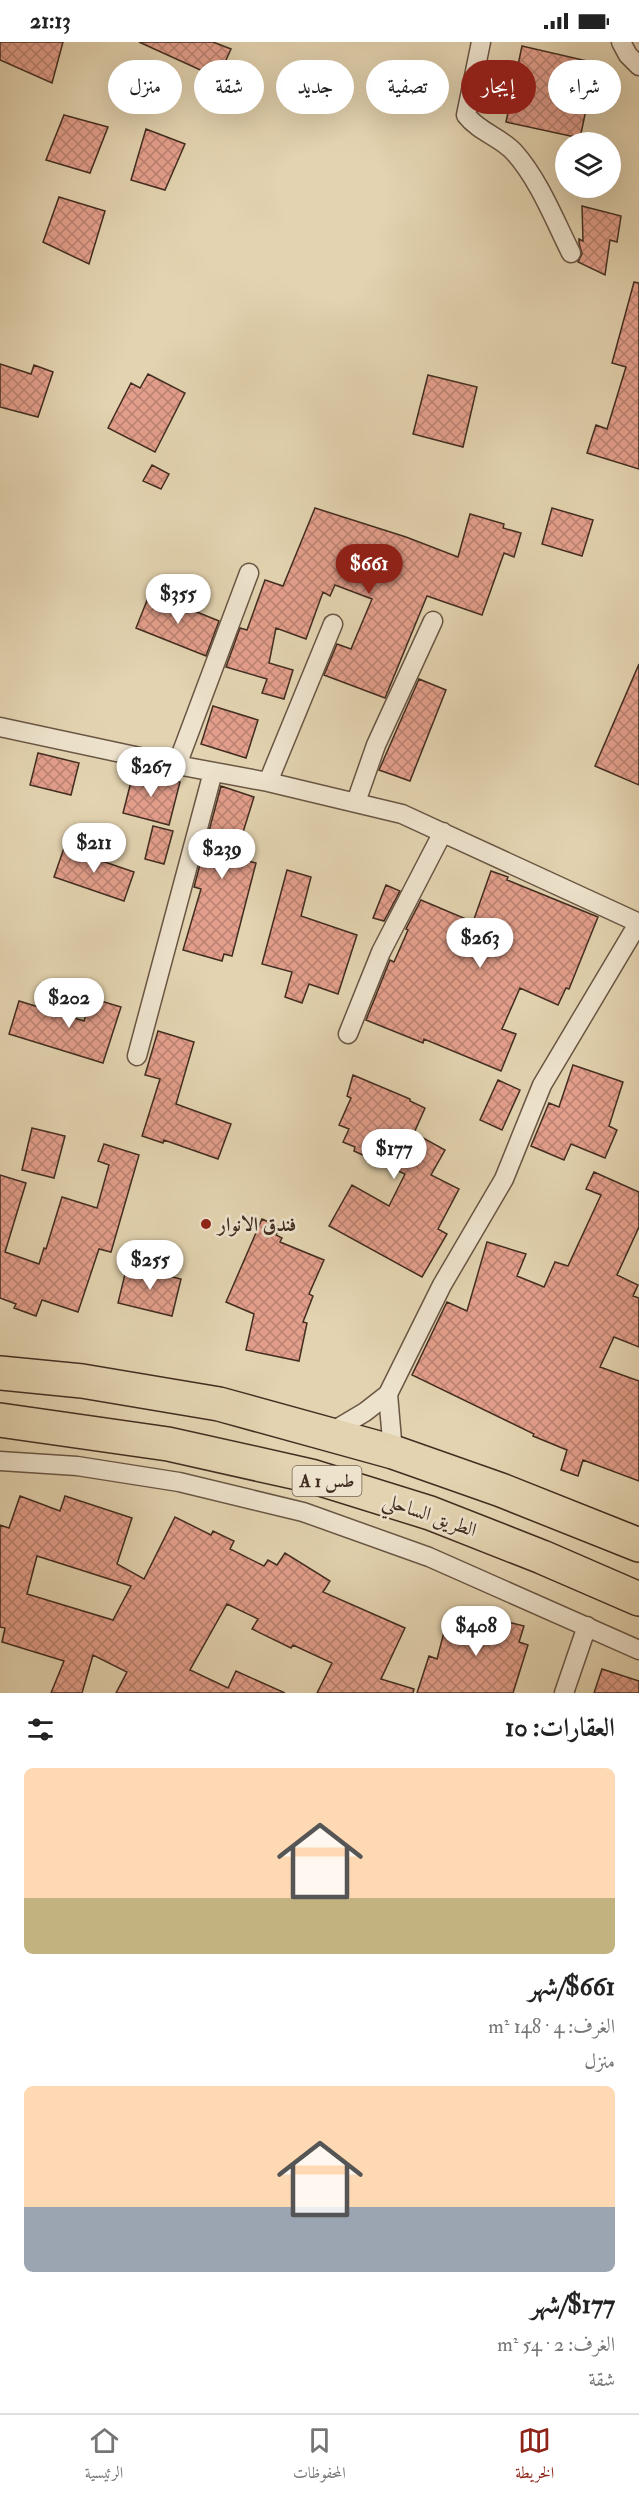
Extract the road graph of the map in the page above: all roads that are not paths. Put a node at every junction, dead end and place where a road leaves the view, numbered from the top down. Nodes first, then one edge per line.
1 (481, 42) edge
2 (621, 42) edge
3 (639, 66) edge
4 (571, 253) dead end
5 (249, 573) dead end
6 (433, 621) dead end
7 (333, 624) dead end
8 (0, 727) edge
9 (177, 765) junction
10 (213, 772) junction
11 (268, 782) junction
12 (356, 802) junction
13 (443, 832) junction
14 (639, 923) edge
15 (348, 1034) dead end
16 (136, 1056) dead end
17 (0, 1373) edge
18 (388, 1394) junction
19 (0, 1420) edge
20 (328, 1434) junction
21 (393, 1452) junction
22 (0, 1461) edge
23 (639, 1545) edge
24 (639, 1599) edge
25 (587, 1626) junction
26 (639, 1650) edge
27 (564, 1693) edge

1 - 4 street
2 - 3 street
5 - 9 street
6 - 12 street
7 - 11 street
8 - 9 street
9 - 10 street
10 - 11 street
10 - 16 street
11 - 12 street
12 - 13 street
13 - 14 street
13 - 15 street
14 - 18 street
17 - 20 highway, A 1 طس
18 - 20 street
18 - 21 street
19 - 24 highway, الطريق الساحلي / A 1 طس
20 - 21 highway, A 1 طس
21 - 23 highway, A 1 طس
22 - 25 street
25 - 26 street
25 - 27 street

